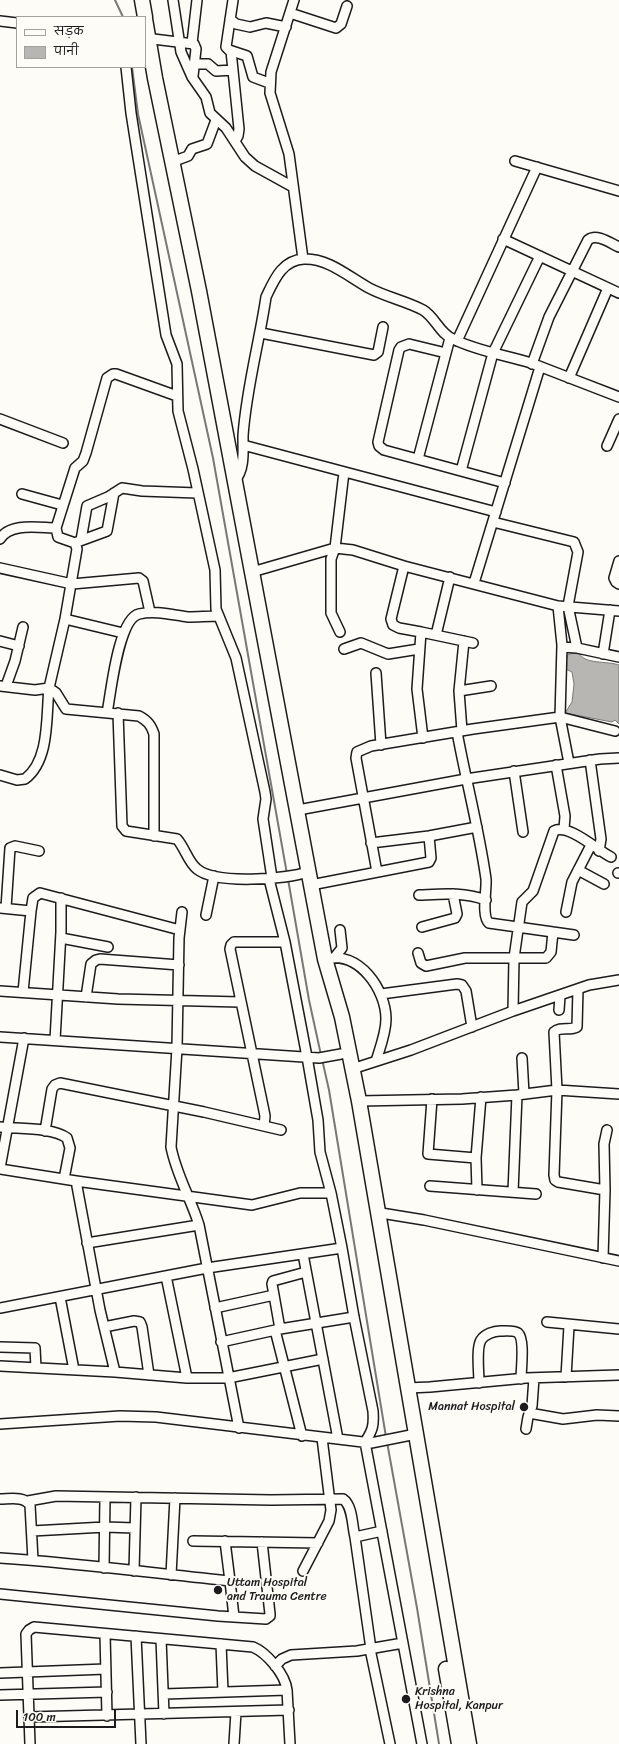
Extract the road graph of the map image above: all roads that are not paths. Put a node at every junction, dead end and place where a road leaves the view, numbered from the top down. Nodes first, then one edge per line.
1 (142, 0) edge
2 (173, 0) edge
3 (197, 0) edge
4 (233, 0) edge
5 (294, 0) edge
6 (347, 6) dead end
7 (290, 13) junction
8 (145, 16) edge
9 (230, 18) junction
10 (0, 21) edge
11 (16, 23) edge
12 (286, 27) junction
13 (146, 28) edge
14 (147, 39) edge
15 (179, 42) junction
16 (192, 43) junction
17 (231, 51) junction
18 (194, 64) junction
19 (126, 68) edge
20 (233, 70) junction
21 (192, 77) junction
22 (269, 83) junction
23 (216, 120) junction
24 (234, 141) junction
25 (515, 161) dead end
26 (172, 162) junction
27 (537, 167) junction
28 (293, 187) junction
29 (619, 191) edge
30 (503, 239) junction
31 (619, 247) edge
32 (540, 256) junction
33 (303, 259) junction
34 (572, 270) junction
35 (608, 288) junction
36 (619, 293) edge
37 (383, 327) dead end
38 (261, 333) junction
39 (453, 340) junction
40 (446, 353) junction
41 (493, 353) junction
42 (536, 366) junction
43 (569, 378) junction
44 (177, 396) junction
45 (619, 397) edge
46 (619, 419) edge
47 (0, 420) edge
48 (63, 443) dead end
49 (243, 445) junction
50 (607, 446) dead end
51 (418, 460) junction
52 (461, 471) junction
53 (344, 472) junction
54 (234, 481) junction
55 (505, 483) junction
56 (114, 492) junction
57 (197, 493) junction
58 (22, 494) dead end
59 (62, 505) junction
60 (496, 512) junction
61 (493, 522) junction
62 (56, 528) junction
63 (0, 539) edge
64 (78, 541) junction
65 (335, 548) junction
66 (619, 561) edge
67 (404, 566) junction
68 (0, 568) edge
69 (252, 572) junction
70 (450, 577) junction
71 (474, 583) junction
72 (72, 584) junction
73 (619, 584) edge
74 (558, 606) junction
75 (568, 606) junction
76 (614, 611) edge
77 (150, 612) junction
78 (219, 616) junction
79 (65, 619) junction
80 (23, 627) dead end
81 (340, 632) dead end
82 (421, 632) junction
83 (123, 633) junction
84 (436, 635) junction
85 (0, 641) edge
86 (19, 646) junction
87 (562, 647) junction
88 (577, 648) junction
89 (344, 649) dead end
90 (419, 649) junction
91 (603, 654) junction
92 (619, 657) edge
93 (376, 673) dead end
94 (3, 686) edge
95 (491, 686) dead end
96 (49, 688) junction
97 (459, 691) junction
98 (107, 713) junction
99 (118, 714) junction
100 (560, 717) junction
101 (459, 731) junction
102 (615, 731) dead end
103 (423, 738) junction
104 (381, 745) junction
105 (619, 758) edge
106 (590, 760) junction
107 (569, 763) junction
108 (556, 765) junction
109 (514, 771) junction
110 (0, 775) edge
111 (466, 778) junction
112 (363, 797) junction
113 (298, 810) junction
114 (477, 827) junction
115 (564, 829) junction
116 (523, 832) dead end
117 (154, 836) junction
118 (429, 836) junction
119 (371, 843) junction
120 (591, 845) junction
121 (39, 851) dead end
122 (599, 851) junction
123 (611, 857) dead end
124 (578, 870) junction
125 (377, 872) junction
126 (214, 876) junction
127 (305, 877) junction
128 (274, 878) junction
129 (604, 884) dead end
130 (453, 894) junction
131 (420, 895) dead end
132 (61, 898) junction
133 (486, 900) junction
134 (3, 908) edge
135 (31, 911) junction
136 (182, 912) dead end
137 (566, 912) dead end
138 (206, 915) dead end
139 (422, 926) dead end
140 (518, 926) junction
141 (180, 930) junction
142 (340, 930) dead end
143 (553, 932) junction
144 (574, 935) dead end
145 (61, 938) junction
146 (285, 942) junction
147 (95, 944) junction
148 (108, 947) dead end
149 (418, 953) dead end
150 (330, 958) junction
151 (514, 958) junction
152 (93, 962) junction
153 (179, 964) junction
154 (329, 976) junction
155 (619, 980) edge
156 (578, 989) junction
157 (0, 991) edge
158 (23, 992) junction
159 (381, 994) junction
160 (58, 995) junction
161 (560, 996) junction
162 (86, 997) junction
163 (179, 1001) junction
164 (240, 1002) junction
165 (559, 1010) dead end
166 (513, 1011) junction
167 (472, 1027) junction
168 (0, 1037) edge
169 (24, 1038) junction
170 (55, 1040) junction
171 (177, 1048) junction
172 (251, 1052) junction
173 (337, 1055) junction
174 (307, 1057) junction
175 (522, 1058) dead end
176 (376, 1061) junction
177 (352, 1069) junction
178 (557, 1090) junction
179 (619, 1094) edge
180 (521, 1095) junction
181 (481, 1097) junction
182 (432, 1099) junction
183 (359, 1101) junction
184 (174, 1106) junction
185 (264, 1126) junction
186 (4, 1128) edge
187 (281, 1130) dead end
188 (607, 1130) dead end
189 (45, 1131) junction
190 (476, 1158) junction
191 (0, 1167) edge
192 (64, 1179) junction
193 (76, 1181) junction
194 (430, 1186) dead end
195 (477, 1190) junction
196 (605, 1190) junction
197 (513, 1192) junction
198 (331, 1193) junction
199 (536, 1194) dead end
200 (190, 1197) junction
201 (378, 1214) junction
202 (199, 1225) junction
203 (87, 1243) junction
204 (342, 1248) junction
205 (303, 1254) junction
206 (603, 1258) junction
207 (619, 1261) edge
208 (207, 1268) junction
209 (306, 1272) junction
210 (166, 1276) junction
211 (97, 1290) junction
212 (274, 1295) junction
213 (60, 1297) junction
214 (0, 1308) edge
215 (215, 1308) junction
216 (354, 1317) junction
217 (547, 1322) dead end
218 (317, 1323) junction
219 (569, 1326) dead end
220 (104, 1327) junction
221 (619, 1329) edge
222 (278, 1330) junction
223 (221, 1342) junction
224 (0, 1347) edge
225 (322, 1359) junction
226 (0, 1366) edge
227 (285, 1366) junction
228 (36, 1368) junction
229 (74, 1370) junction
230 (115, 1372) junction
231 (149, 1375) junction
232 (619, 1376) edge
233 (566, 1377) junction
234 (187, 1378) junction
235 (228, 1378) junction
236 (534, 1378) junction
237 (521, 1379) junction
238 (479, 1382) junction
239 (408, 1388) junction
240 (529, 1413) junction
241 (619, 1416) edge
242 (0, 1424) edge
243 (239, 1428) junction
244 (526, 1429) dead end
245 (302, 1436) junction
246 (406, 1436) junction
247 (322, 1438) junction
248 (338, 1439) junction
249 (368, 1443) junction
250 (105, 1497) junction
251 (136, 1497) junction
252 (175, 1498) junction
253 (0, 1499) edge
254 (330, 1500) junction
255 (28, 1501) junction
256 (104, 1527) junction
257 (135, 1528) junction
258 (32, 1531) junction
259 (382, 1531) junction
260 (354, 1537) junction
261 (193, 1541) dead end
262 (225, 1542) junction
263 (262, 1542) junction
264 (318, 1543) junction
265 (0, 1558) edge
266 (33, 1560) junction
267 (104, 1568) junction
268 (303, 1571) dead end
269 (134, 1572) junction
270 (171, 1575) junction
271 (230, 1581) junction
272 (0, 1594) edge
273 (234, 1617) junction
274 (105, 1634) junction
275 (136, 1636) junction
276 (161, 1639) junction
277 (403, 1643) junction
278 (222, 1644) junction
279 (371, 1649) junction
280 (275, 1666) junction
281 (106, 1670) junction
282 (27, 1672) junction
283 (0, 1673) edge
284 (287, 1690) junction
285 (107, 1692) junction
286 (223, 1692) junction
287 (28, 1694) junction
288 (164, 1694) junction
289 (0, 1695) edge
290 (288, 1710) junction
291 (236, 1712) junction
292 (164, 1714) junction
293 (140, 1715) junction
294 (107, 1716) junction
295 (29, 1717) junction
296 (30, 1744) edge
297 (141, 1744) edge
298 (234, 1744) edge
299 (290, 1744) edge
300 (390, 1744) edge
301 (422, 1744) edge
302 (459, 1744) edge
303 (469, 1744) edge

1 - 8 highway
2 - 15 street
3 - 16 street
4 - 9 street
5 - 7 street
6 - 7 street
7 - 12 street
9 - 12 street
9 - 17 street
10 - 11 street
12 - 22 street
13 - 14 highway
14 - 15 street
14 - 26 highway
15 - 16 street
15 - 21 street
16 - 18 street
17 - 20 street
17 - 22 street
18 - 20 street
18 - 21 street
19 - 44 street
20 - 24 street
21 - 23 street
22 - 28 street
23 - 24 street
23 - 26 street
24 - 28 street
25 - 27 street
26 - 54 highway
27 - 29 street
27 - 30 street
28 - 33 street
30 - 32 street
30 - 39 street
31 - 34 street
32 - 34 street
32 - 41 street
33 - 38 street
33 - 39 street
34 - 35 street
34 - 42 street
35 - 36 street
35 - 43 street
37 - 38 street
38 - 49 street
39 - 40 street
39 - 41 street
40 - 51 street
40 - 51 street
41 - 42 street
41 - 52 street
42 - 43 street
42 - 55 street
43 - 45 street
44 - 57 street
44 - 59 street
46 - 50 street
47 - 48 street
49 - 53 street
49 - 54 street
51 - 52 street
52 - 55 street
53 - 60 street
53 - 65 street
54 - 69 highway
55 - 60 street
56 - 57 street
56 - 64 street
56 - 64 street
57 - 78 street
58 - 59 street
59 - 62 street
60 - 61 street
61 - 71 street
61 - 75 street
62 - 63 street
62 - 64 street
64 - 72 street
65 - 67 street
65 - 69 street
65 - 81 street
66 - 73 street
67 - 70 street
67 - 82 street
68 - 72 street
69 - 113 highway
70 - 71 street
70 - 84 street
71 - 74 street
72 - 77 street
72 - 79 street
74 - 75 street
74 - 87 street
75 - 76 street
75 - 88 street
76 - 91 street
77 - 78 street
77 - 83 street
78 - 128 street
79 - 83 street
79 - 96 street
80 - 86 street
82 - 84 street
82 - 90 street
83 - 98 street
84 - 97 street
85 - 86 street
86 - 94 street
87 - 88 street
87 - 100 street
88 - 91 street
89 - 90 street
90 - 103 street
91 - 92 street
93 - 104 street
94 - 96 street
95 - 97 street
96 - 98 street
96 - 110 street
97 - 101 street
98 - 99 street
99 - 117 street
99 - 117 street
100 - 101 street
100 - 102 street
100 - 107 street
101 - 103 street
101 - 111 street
103 - 104 street
104 - 112 street
105 - 106 street
106 - 107 street
106 - 122 street
107 - 108 street
108 - 109 street
108 - 115 street
109 - 111 street
109 - 116 street
111 - 112 street
111 - 114 street
112 - 113 street
112 - 119 street
113 - 127 highway
114 - 118 street
114 - 133 street
115 - 120 street
115 - 140 street
117 - 126 street
118 - 119 street
118 - 125 street
119 - 125 street
120 - 122 street
120 - 124 street
121 - 134 street
122 - 123 street
124 - 129 street
124 - 137 street
125 - 127 street
126 - 128 street
126 - 138 street
127 - 128 street
127 - 150 highway
128 - 146 street
130 - 131 street
130 - 133 street
130 - 139 street
132 - 135 street
132 - 141 street
132 - 145 street
133 - 140 street
134 - 135 street
135 - 158 street
136 - 141 street
140 - 143 street
140 - 151 street
141 - 153 street
142 - 150 street
143 - 144 street
143 - 151 street
145 - 147 street
145 - 160 street
146 - 164 street
146 - 174 street
147 - 148 street
147 - 152 street
149 - 151 street
150 - 154 highway
150 - 159 street
151 - 166 street
152 - 153 street
152 - 162 street
153 - 163 street
154 - 173 highway
154 - 177 highway
155 - 156 street
156 - 161 street
156 - 178 street
157 - 158 street
158 - 160 street
159 - 167 street
159 - 176 street
160 - 162 street
160 - 170 street
161 - 165 street
161 - 166 street
162 - 163 street
163 - 164 street
163 - 171 street
164 - 172 street
166 - 167 street
167 - 176 street
168 - 169 street
169 - 170 street
169 - 186 street
170 - 171 street
171 - 172 street
171 - 184 street
172 - 174 street
172 - 185 street
173 - 174 street
173 - 246 highway
174 - 198 street
175 - 180 street
176 - 177 street
177 - 183 highway
178 - 179 street
178 - 180 street
178 - 196 street
180 - 181 street
180 - 197 street
181 - 182 street
181 - 190 street
182 - 183 street
182 - 190 street
183 - 201 highway
184 - 185 street
184 - 189 street
184 - 200 street
185 - 187 street
186 - 189 street
186 - 191 street
188 - 196 street
189 - 192 street
190 - 195 street
191 - 192 street
192 - 193 street
193 - 200 street
193 - 203 street
194 - 195 street
195 - 197 street
196 - 206 street
197 - 199 street
198 - 200 street
198 - 204 street
200 - 202 street
201 - 206 street
201 - 239 highway
202 - 203 street
202 - 208 street
203 - 211 street
204 - 205 street
204 - 216 street
205 - 208 street
205 - 209 street
206 - 207 street
208 - 210 street
208 - 215 street
209 - 212 street
209 - 218 street
210 - 211 street
210 - 234 street
211 - 213 street
211 - 220 street
212 - 215 street
212 - 222 street
213 - 214 street
213 - 229 street
215 - 223 street
216 - 218 street
216 - 249 street
217 - 221 street
218 - 222 street
218 - 225 street
219 - 233 street
220 - 230 street
220 - 231 street
222 - 223 street
222 - 227 street
223 - 235 street
224 - 228 street
225 - 227 street
225 - 248 street
226 - 228 street
227 - 235 street
227 - 245 street
228 - 229 street
229 - 230 street
230 - 231 street
231 - 234 street
232 - 233 street
233 - 236 street
234 - 235 street
235 - 243 street
236 - 237 street
236 - 240 street
237 - 238 street
237 - 238 street
238 - 239 street
239 - 246 highway
240 - 241 street
240 - 244 street
242 - 243 street
243 - 245 street
245 - 247 street
246 - 249 street
246 - 302 highway
246 - 303 highway
247 - 248 street
247 - 254 street
248 - 249 street
249 - 259 street
250 - 251 street
250 - 255 street
250 - 256 street
251 - 252 street
251 - 257 street
252 - 254 street
252 - 270 street
253 - 255 street
254 - 260 street
254 - 264 street
255 - 258 street
256 - 257 street
256 - 258 street
256 - 267 street
257 - 269 street
258 - 266 street
259 - 260 street
259 - 277 street
260 - 279 street
261 - 262 street
262 - 263 street
262 - 271 street
263 - 264 street
263 - 273 street
264 - 268 street
265 - 266 street
266 - 267 street
267 - 269 street
269 - 270 street
270 - 271 street
271 - 273 street
272 - 273 street
274 - 275 street
274 - 281 street
274 - 282 street
275 - 276 street
275 - 293 street
276 - 278 street
276 - 288 street
277 - 279 street
277 - 301 street
278 - 280 street
278 - 286 street
279 - 280 street
279 - 300 street
280 - 284 street
281 - 282 street
281 - 285 street
282 - 283 street
282 - 287 street
284 - 286 street
284 - 290 street
285 - 287 street
285 - 294 street
286 - 288 street
287 - 289 street
287 - 295 street
288 - 292 street
290 - 291 street
290 - 299 street
291 - 292 street
291 - 298 street
292 - 293 street
293 - 294 street
293 - 297 street
294 - 295 street
295 - 296 street

